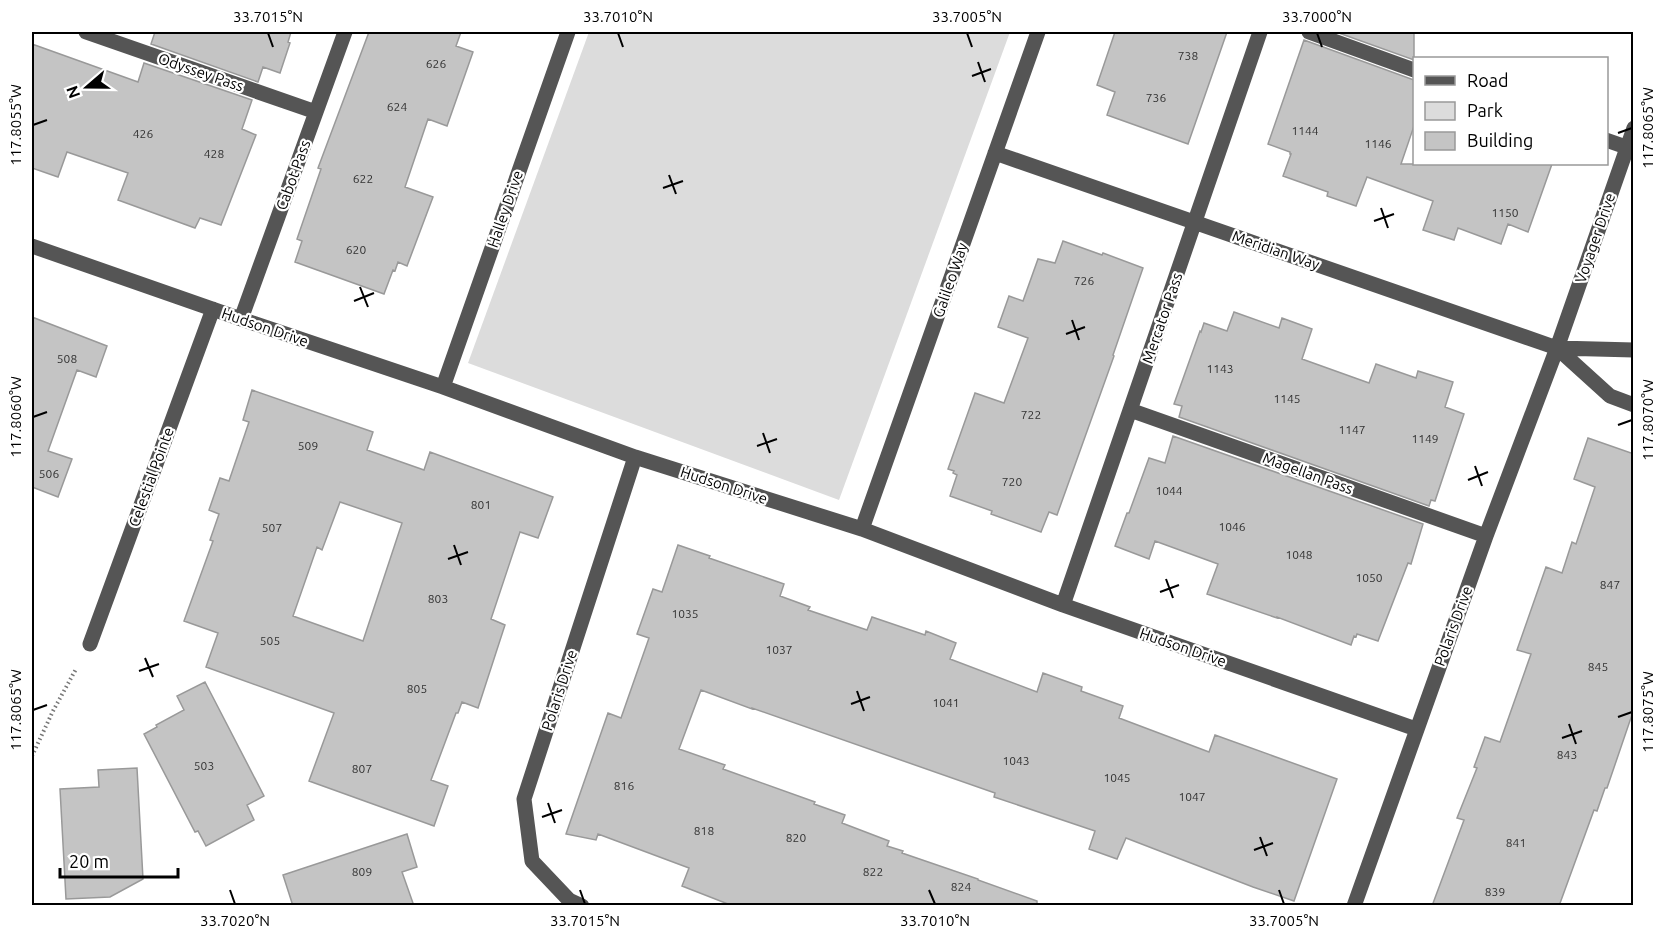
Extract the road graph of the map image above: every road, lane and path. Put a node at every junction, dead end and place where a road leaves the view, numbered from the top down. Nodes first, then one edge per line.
1 (86, 32) edge
2 (345, 32) edge
3 (568, 32) edge
4 (1038, 32) edge
5 (1260, 32) edge
6 (1309, 32) edge
7 (1413, 70) edge
8 (316, 112) junction
9 (1634, 128) edge
10 (1608, 141) edge
11 (1626, 147) junction
12 (995, 153) junction
13 (1196, 222) junction
14 (32, 246) edge
15 (213, 309) junction
16 (241, 319) junction
17 (1557, 348) junction
18 (1634, 350) edge
19 (443, 387) junction
20 (1634, 405) edge
21 (1131, 410) junction
22 (635, 457) junction
23 (862, 529) junction
24 (1486, 537) junction
25 (1064, 605) junction
26 (90, 644) joint
27 (1416, 729) junction
28 (32, 756) edge
29 (582, 906) edge
30 (1354, 906) edge

1 - 8 street, Odyssey Pass
2 - 8 street, Cabot Pass
3 - 19 street, Halley Drive
4 - 12 street, Galileo Way
5 - 13 street, Mercator Pass
6 - 7 street
8 - 16 street, Cabot Pass
9 - 11 street, Voyager Drive
10 - 11 street
11 - 17 street, Voyager Drive
12 - 13 street, Meridian Way
12 - 23 street, Galileo Way
13 - 17 street, Meridian Way
13 - 21 street, Mercator Pass
14 - 15 street, Hudson Drive
15 - 16 street, Hudson Drive
15 - 26 street, Celestial Pointe
16 - 19 street, Hudson Drive
17 - 18 street, Meridian Way
17 - 20 street, Meridian Way
17 - 24 street, Polaris Drive
19 - 22 street, Hudson Drive
21 - 24 street, Magellan Pass
21 - 25 street, Mercator Pass
22 - 23 street, Hudson Drive
22 - 29 street, Polaris Drive
23 - 25 street, Hudson Drive
24 - 27 street, Polaris Drive
25 - 27 street, Hudson Drive
26 - 28 path
27 - 30 street, Polaris Drive

